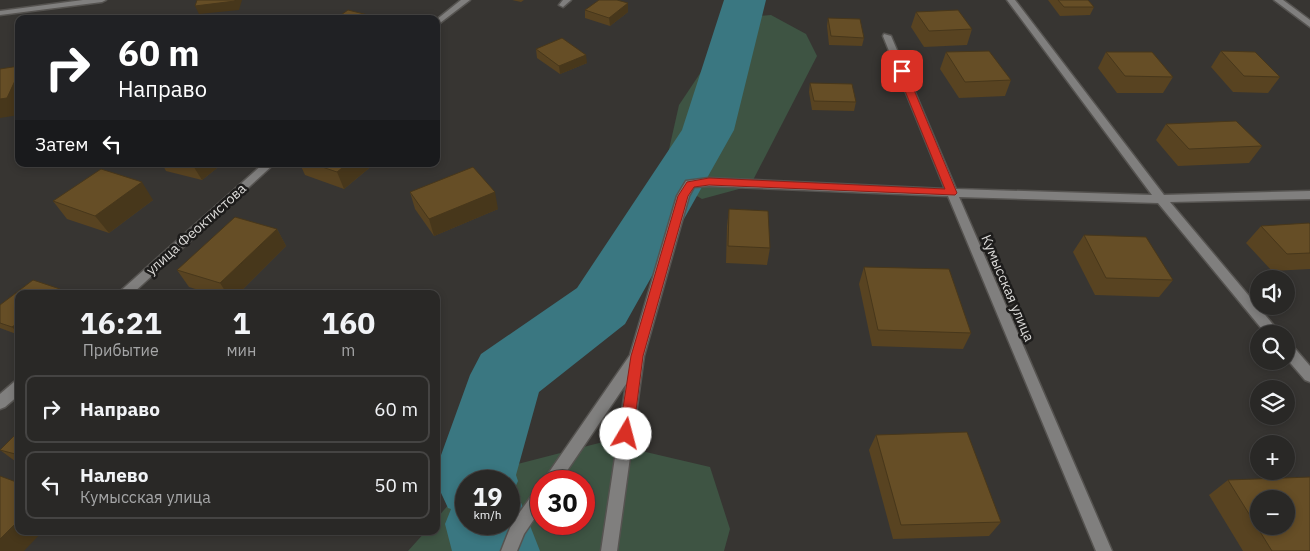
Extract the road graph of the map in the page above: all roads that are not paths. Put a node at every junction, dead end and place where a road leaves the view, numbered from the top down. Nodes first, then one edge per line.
1 (102, 0) edge
2 (466, 0) edge
3 (1011, 0) edge
4 (1278, 0) edge
5 (0, 13) edge
6 (440, 21) edge
7 (1310, 24) edge
8 (887, 36) dead end
9 (266, 167) edge
10 (952, 193) junction
11 (1310, 195) edge
12 (1161, 199) junction
13 (127, 290) edge
14 (1266, 325) edge
15 (637, 356) junction
16 (1295, 358) edge
17 (1310, 376) edge
18 (15, 390) edge
19 (0, 403) edge
20 (559, 470) edge
21 (530, 512) edge
22 (509, 551) edge
23 (609, 551) edge
24 (1104, 551) edge

1 - 5 street
2 - 6 street
3 - 12 street
4 - 7 street
8 - 10 street, Кумысская улица
9 - 13 street, улица Феоктистова
10 - 12 street
10 - 15 street
10 - 24 street, Кумысская улица
11 - 12 street
12 - 14 street
15 - 20 street
15 - 23 street
16 - 17 street
18 - 19 street
21 - 22 street

